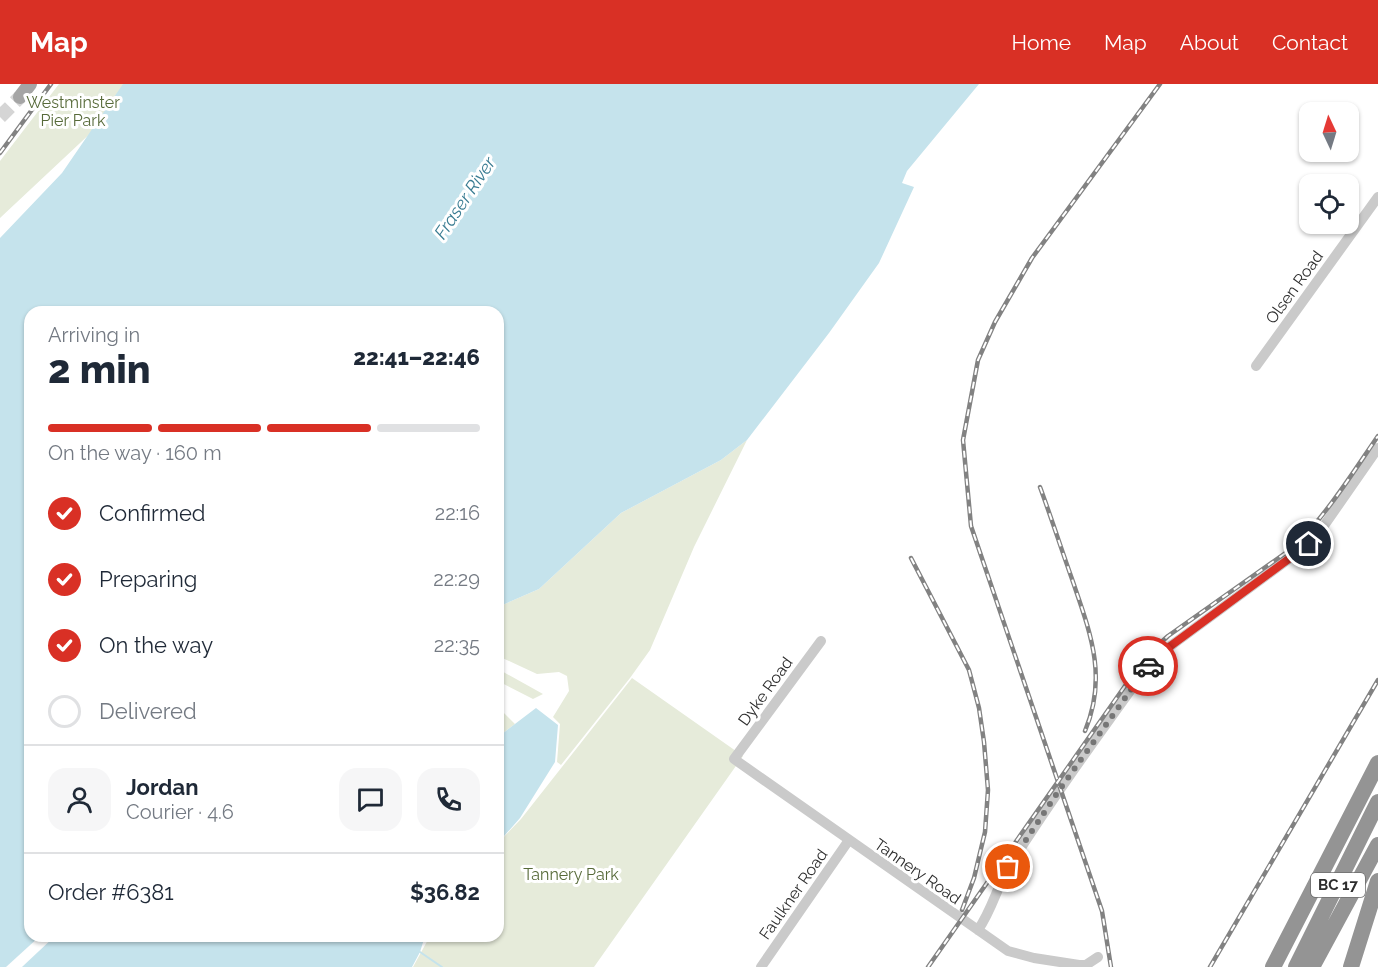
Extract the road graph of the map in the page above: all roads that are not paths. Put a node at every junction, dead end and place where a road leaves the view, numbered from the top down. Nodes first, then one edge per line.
1 (30, 84) edge
2 (20, 97) tunnel mouth
3 (1378, 197) edge
4 (1256, 366) dead end
5 (1378, 448) edge
6 (821, 641) dead end
7 (734, 759) joint
8 (1378, 763) edge
9 (1378, 802) edge
10 (849, 840) junction
11 (1378, 845) edge
12 (1378, 881) edge
13 (978, 930) junction
14 (1098, 957) dead end
15 (761, 966) edge
16 (1273, 967) edge
17 (1296, 967) edge
18 (1312, 967) edge
19 (1351, 967) edge

1 - 2 main road
3 - 4 street, Olsen Road
5 - 13 street
6 - 7 street, Dyke Road
7 - 10 street, Tannery Road
8 - 16 highway
9 - 17 highway, BC 17
10 - 13 street, Tannery Road
10 - 15 street, Faulkner Road
11 - 18 highway, BC 17
12 - 19 highway
13 - 14 street, Tannery Road

